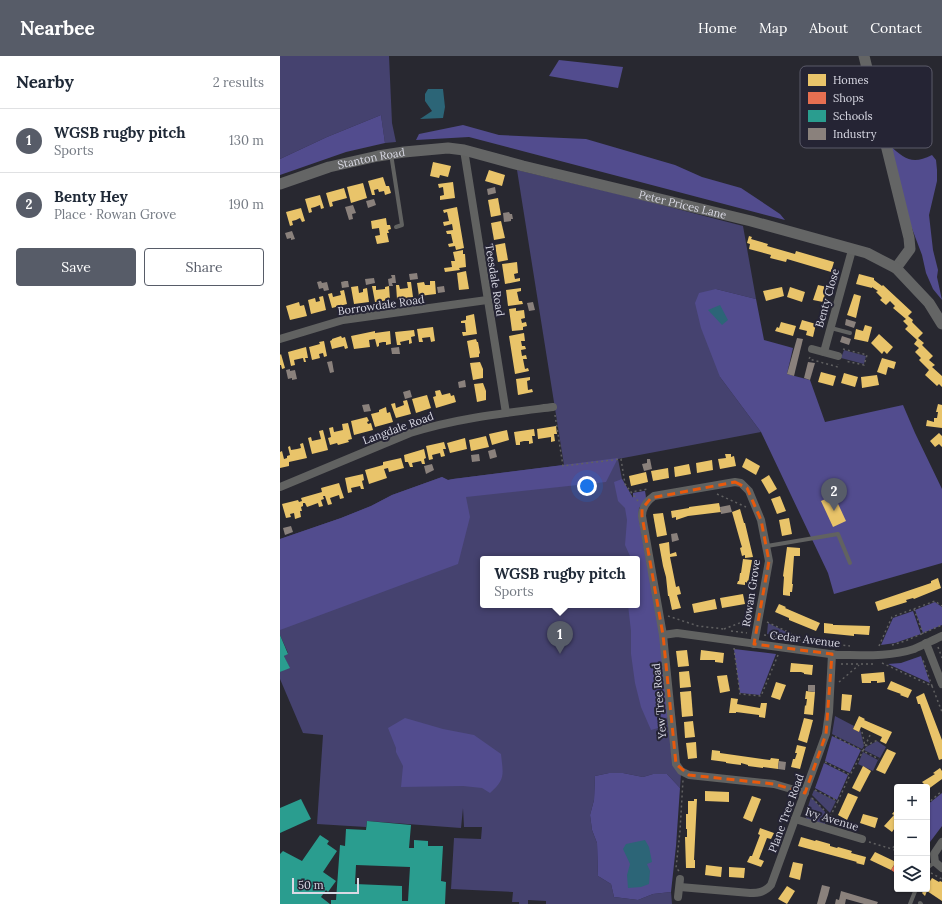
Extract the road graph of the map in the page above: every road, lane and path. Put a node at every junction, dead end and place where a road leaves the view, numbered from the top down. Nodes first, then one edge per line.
1 (864, 56) edge
2 (866, 66) edge
3 (887, 148) edge
4 (464, 150) junction
5 (391, 154) junction
6 (280, 184) edge
7 (396, 227) dead end
8 (852, 250) junction
9 (896, 268) junction
10 (487, 300) junction
11 (942, 324) edge
12 (830, 328) junction
13 (850, 333) dead end
14 (280, 339) edge
15 (812, 349) dead end
16 (824, 352) junction
17 (840, 355) junction
18 (553, 407) joint
19 (506, 413) junction
20 (280, 486) edge
21 (654, 488) dead end
22 (631, 492) junction
23 (710, 495) dead end
24 (644, 506) junction
25 (747, 507) dead end
26 (766, 546) junction
27 (759, 558) dead end
28 (850, 563) dead end
29 (757, 577) dead end
30 (942, 606) edge
31 (914, 609) junction
32 (665, 615) dead end
33 (758, 621) junction
34 (942, 625) edge
35 (749, 626) dead end
36 (724, 629) junction
37 (766, 629) dead end
38 (663, 634) junction
39 (756, 634) junction
40 (923, 634) junction
41 (765, 635) junction
42 (942, 636) edge
43 (733, 640) junction
44 (809, 642) junction
45 (926, 643) junction
46 (754, 644) junction
47 (885, 645) dead end
48 (891, 645) dead end
49 (850, 646) dead end
50 (938, 647) dead end
51 (781, 648) junction
52 (832, 654) junction
53 (868, 655) junction
54 (921, 655) dead end
55 (942, 658) edge
56 (859, 665) dead end
57 (942, 684) edge
58 (932, 686) junction
59 (830, 690) junction
60 (942, 712) edge
61 (826, 732) junction
62 (862, 732) dead end
63 (870, 735) dead end
64 (878, 740) dead end
65 (865, 746) junction
66 (863, 750) junction
67 (818, 758) junction
68 (879, 759) dead end
69 (683, 772) junction
70 (850, 775) junction
71 (806, 790) junction
72 (942, 791) edge
73 (838, 801) junction
74 (930, 801) edge
75 (830, 816) junction
76 (795, 820) junction
77 (824, 828) junction
78 (848, 835) junction
79 (862, 839) joint
80 (942, 842) edge
81 (894, 846) edge
82 (892, 849) joint
83 (935, 862) junction
84 (930, 866) edge
85 (942, 868) edge
86 (930, 871) edge
87 (942, 879) edge
88 (680, 880) junction
89 (915, 892) edge
90 (678, 897) dead end
91 (910, 904) edge

1 - 2 street
3 - 9 street
4 - 5 street, Stanton Road
4 - 8 street, Peter Prices Lane
4 - 10 street, Teesdale Road
5 - 6 street, Stanton Road
5 - 7 lane
8 - 9 street, Peter Prices Lane
8 - 12 street, Benty Close
9 - 11 street, Peter Prices Lane
10 - 14 street, Borrowdale Road
10 - 19 street, Teesdale Road
12 - 13 lane
12 - 16 street, Benty Close
15 - 16 street
16 - 17 street
17 - 17 path
18 - 19 street, Langdale Road
18 - 22 path
19 - 20 street, Langdale Road
21 - 22 path
22 - 24 path
23 - 25 path
24 - 26 street, Rowan Grove
24 - 38 street, Yew Tree Road
26 - 28 lane
26 - 33 street, Rowan Grove
27 - 29 path
30 - 31 path
31 - 40 path
31 - 47 path
32 - 36 path
33 - 39 street, Rowan Grove
33 - 44 path
34 - 40 path
35 - 36 path
36 - 39 path
37 - 41 path
38 - 43 street, Cedar Avenue
38 - 69 street, Yew Tree Road
39 - 41 path
39 - 46 street, Rowan Grove
40 - 48 path
41 - 44 path
42 - 45 street, Cedar Avenue
43 - 46 street, Cedar Avenue
43 - 51 path
44 - 49 path
45 - 53 street, Cedar Avenue
45 - 57 street
46 - 51 street, Cedar Avenue
50 - 55 path
51 - 52 street, Cedar Avenue
52 - 53 street, Cedar Avenue
52 - 59 street, Plane Tree Road
53 - 58 path
54 - 58 path
56 - 59 path
58 - 60 path
59 - 61 street, Plane Tree Road
61 - 66 path
61 - 67 street, Plane Tree Road
62 - 65 path
63 - 65 path
64 - 65 path
65 - 66 path
66 - 68 path
66 - 70 path
67 - 70 path
67 - 71 street, Plane Tree Road
69 - 71 street
69 - 88 path
70 - 73 path
71 - 73 path
71 - 75 path
71 - 76 street, Plane Tree Road
72 - 74 path
73 - 75 path
75 - 77 path
75 - 78 path
76 - 77 street, Ivy Avenue
76 - 88 street, Plane Tree Road
77 - 78 street, Ivy Avenue
78 - 79 street, Ivy Avenue
79 - 82 path
80 - 83 street
81 - 82 path
83 - 84 lane
83 - 85 street
86 - 87 path
88 - 90 street
89 - 91 lane

